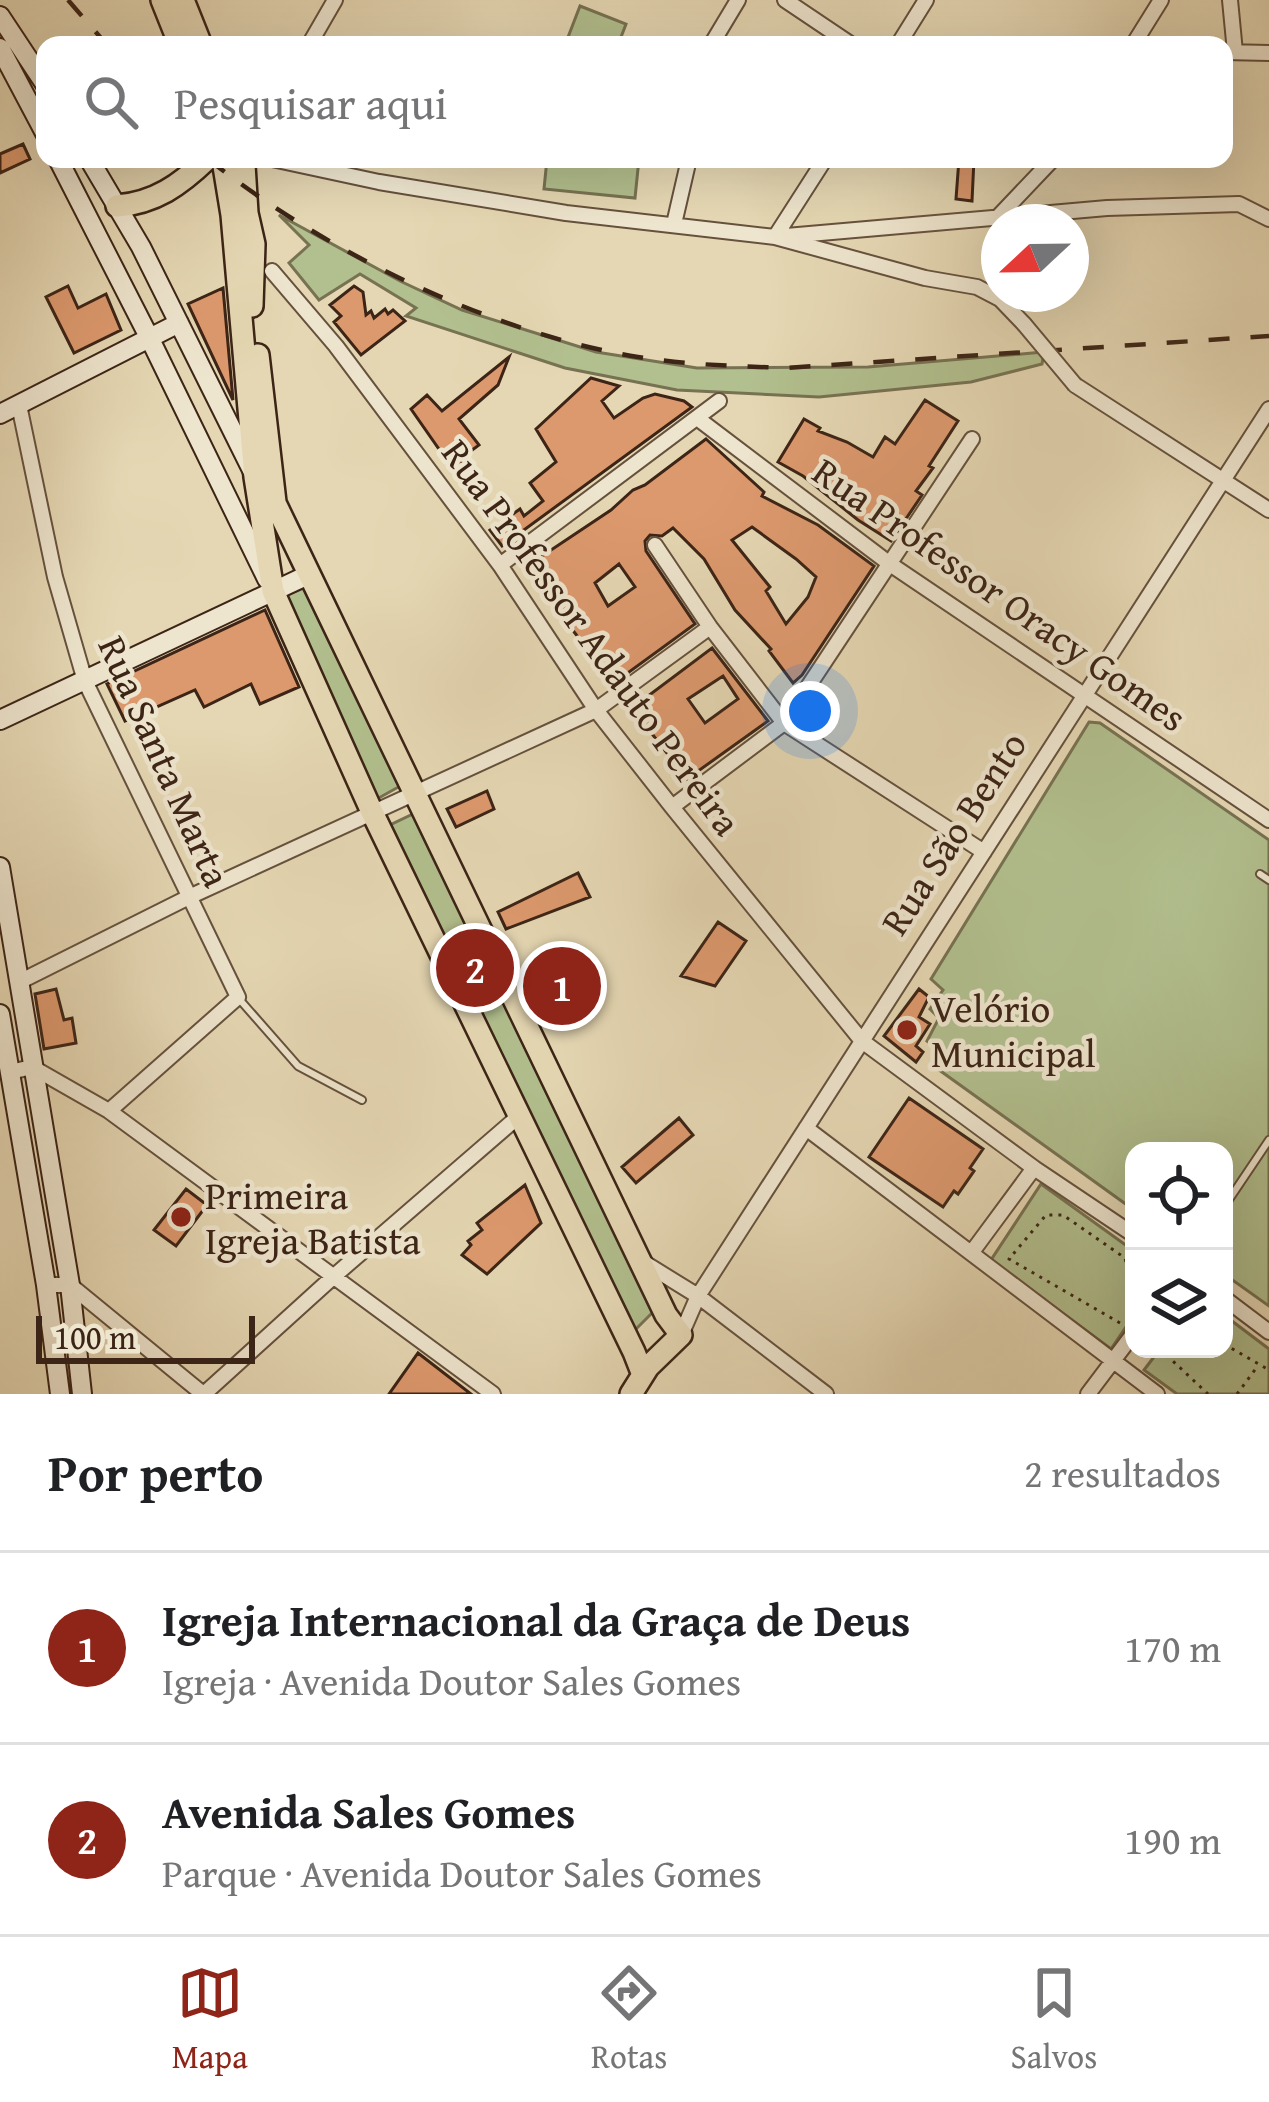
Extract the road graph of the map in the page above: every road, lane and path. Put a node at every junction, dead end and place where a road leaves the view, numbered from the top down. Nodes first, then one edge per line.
1 (162, 0) edge
2 (183, 0) edge
3 (334, 0) edge
4 (738, 0) edge
5 (785, 0) edge
6 (926, 0) edge
7 (1161, 0) edge
8 (1230, 0) edge
9 (0, 16) edge
10 (176, 36) edge
11 (197, 36) edge
12 (314, 36) edge
13 (717, 36) edge
14 (839, 36) edge
15 (904, 36) edge
16 (1139, 36) edge
17 (1230, 36) edge
18 (0, 48) edge
19 (1233, 52) edge
20 (1269, 53) edge
21 (36, 70) edge
22 (36, 116) edge
23 (63, 168) edge
24 (94, 168) edge
25 (197, 168) edge
26 (235, 168) edge
27 (237, 168) edge
28 (327, 168) edge
29 (686, 168) edge
30 (819, 168) edge
31 (1044, 168) edge
32 (1010, 204) edge
33 (117, 206) junction
34 (1089, 210) edge
35 (232, 215) junction
36 (981, 219) edge
37 (1269, 219) edge
38 (674, 224) junction
39 (775, 237) junction
40 (262, 265) junction
41 (179, 323) junction
42 (149, 338) junction
43 (719, 401) dead end
44 (19, 405) junction
45 (1269, 409) edge
46 (0, 414) edge
47 (697, 418) junction
48 (972, 439) dead end
49 (255, 477) junction
50 (1224, 479) junction
51 (275, 503) junction
52 (1269, 510) edge
53 (655, 545) dead end
54 (890, 564) junction
55 (500, 566) junction
56 (310, 574) junction
57 (273, 590) junction
58 (710, 627) junction
59 (85, 681) junction
60 (1084, 696) junction
61 (596, 710) junction
62 (0, 720) edge
63 (784, 722) junction
64 (414, 792) junction
65 (672, 808) junction
66 (372, 812) junction
67 (1269, 820) edge
68 (984, 852) junction
69 (0, 867) edge
70 (1260, 874) dead end
71 (1269, 880) edge
72 (189, 897) junction
73 (21, 982) junction
74 (238, 997) junction
75 (0, 1014) edge
76 (862, 1041) junction
77 (32, 1067) junction
78 (10, 1072) junction
79 (362, 1100) dead end
80 (110, 1111) junction
81 (519, 1116) junction
82 (806, 1128) junction
83 (1269, 1141) edge
84 (1034, 1168) junction
85 (1233, 1194) edge
86 (1125, 1229) edge
87 (972, 1252) junction
88 (1125, 1258) edge
89 (639, 1259) junction
90 (333, 1277) junction
91 (46, 1285) junction
92 (70, 1285) junction
93 (698, 1296) junction
94 (1233, 1305) edge
95 (666, 1315) junction
96 (1125, 1326) edge
97 (1269, 1332) edge
98 (681, 1335) junction
99 (1125, 1342) edge
100 (1233, 1349) edge
101 (1170, 1358) edge
102 (1112, 1360) junction
103 (1259, 1364) junction
104 (1269, 1370) edge
105 (641, 1379) edge
106 (60, 1394) edge
107 (82, 1394) edge
108 (204, 1394) edge
109 (493, 1394) edge
110 (826, 1394) edge
111 (1088, 1394) edge
112 (1157, 1394) edge
113 (1208, 1394) edge
114 (1237, 1394) edge

1 - 10 main road
2 - 11 main road
3 - 12 street
4 - 13 street
5 - 14 street
6 - 15 street
7 - 16 street
8 - 17 street
9 - 21 main road
18 - 22 main road
19 - 20 street
23 - 42 main road
24 - 33 main road
25 - 33 main road
26 - 35 main road
27 - 40 main road
28 - 38 street
29 - 38 street
30 - 39 street
31 - 32 street
33 - 41 main road
34 - 37 street
35 - 40 main road
35 - 49 main road
36 - 39 street
38 - 39 street
39 - 50 street, bridge
40 - 51 main road
40 - 55 street, Rua Professor Adauto Pereira
41 - 42 main road
41 - 49 main road
42 - 44 main road
42 - 57 main road
43 - 47 street
44 - 46 main road
44 - 59 street, Rua Santa Marta
45 - 50 street, Rua São Bento
47 - 54 street, Rua Professor Oracy Gomes
47 - 55 street
48 - 54 street
49 - 51 main road
49 - 57 main road
50 - 52 street
50 - 60 street, Rua São Bento
51 - 56 main road
53 - 58 street
54 - 60 street, Rua Professor Oracy Gomes
54 - 63 street
55 - 61 street, Rua Professor Adauto Pereira
56 - 57 main road
56 - 64 main road
57 - 59 main road
57 - 66 main road
58 - 61 street
58 - 63 street
59 - 62 main road
59 - 72 street, Rua Santa Marta
60 - 67 street, Rua Professor Oracy Gomes
60 - 68 street, Rua São Bento
61 - 64 street
61 - 65 street, Rua Professor Adauto Pereira
63 - 65 street
63 - 68 street
64 - 66 street
64 - 89 main road
65 - 76 street, Rua Professor Adauto Pereira
66 - 72 street
66 - 81 main road
68 - 76 street, Rua São Bento
69 - 73 main road
70 - 71 lane
72 - 73 street
72 - 74 street, Rua Santa Marta
73 - 77 main road
74 - 79 lane
74 - 80 street
75 - 78 main road
76 - 82 street, Rua São Bento
76 - 84 street, Rua Professor Adauto Pereira
77 - 78 street
77 - 80 street
77 - 92 main road
78 - 91 main road
80 - 90 street
81 - 90 street
81 - 105 main road
82 - 87 street
82 - 93 street, Rua São Bento
83 - 85 lane
84 - 86 street, Rua Professor Adauto Pereira
84 - 87 street
87 - 102 street
88 - 96 path
89 - 93 street
89 - 95 main road
90 - 108 street
90 - 109 street
91 - 92 street
91 - 106 main road
92 - 107 main road
92 - 108 street
93 - 95 street, Rua São Bento
93 - 98 street, Rua São Bento
93 - 110 street
94 - 97 street
95 - 98 main road
95 - 105 main road
98 - 105 main road, Rua São Bento
99 - 102 street
100 - 103 path
101 - 113 path
102 - 111 street
102 - 112 street
103 - 104 path
103 - 114 path

